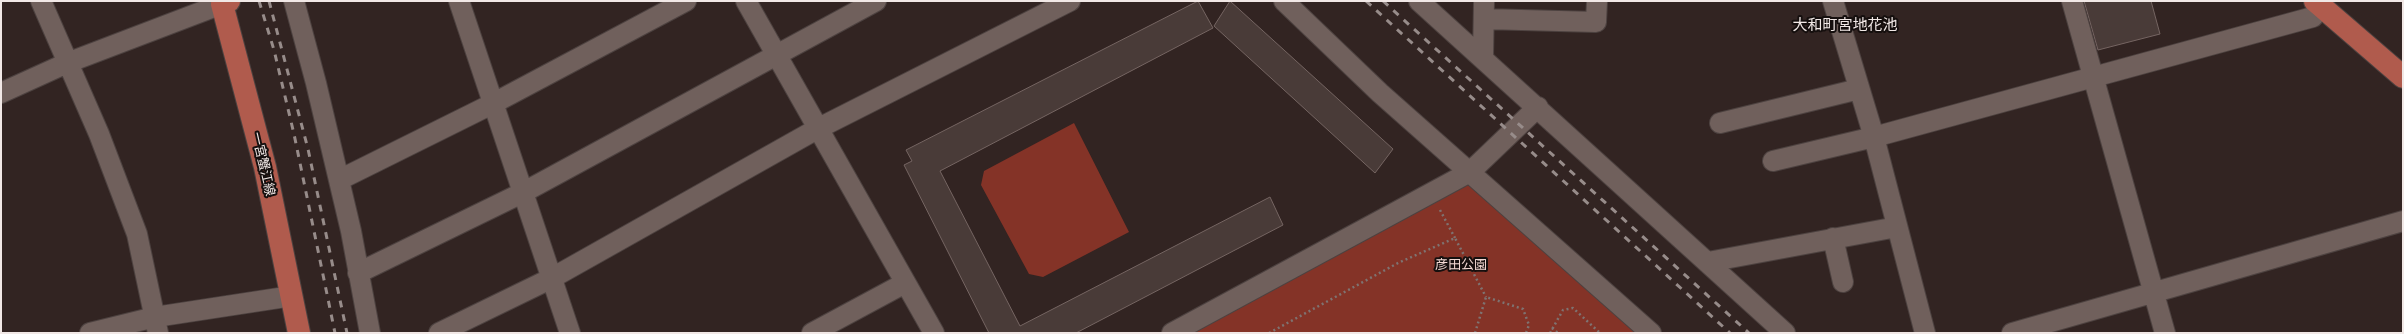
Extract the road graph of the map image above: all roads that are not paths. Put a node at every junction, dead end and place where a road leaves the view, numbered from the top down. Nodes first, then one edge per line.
1 (40, 1) edge
2 (294, 1) edge
3 (459, 1) edge
4 (686, 1) edge
5 (746, 1) edge
6 (876, 1) edge
7 (1070, 1) edge
8 (1284, 1) edge
9 (1419, 1) edge
10 (1598, 1) edge
11 (1833, 1) edge
12 (2072, 1) edge
13 (224, 2) edge
14 (2318, 4) edge
15 (1484, 10) edge
16 (776, 54) junction
17 (1483, 58) junction
18 (67, 63) junction
19 (2093, 77) junction
20 (2403, 78) edge
21 (1859, 89) junction
22 (1, 93) edge
23 (494, 103) junction
24 (1538, 107) junction
25 (1720, 123) dead end
26 (818, 128) junction
27 (1874, 137) junction
28 (1773, 161) dead end
29 (1470, 172) junction
30 (339, 180) junction
31 (524, 192) junction
32 (2403, 221) edge
33 (1897, 227) junction
34 (1833, 238) junction
35 (1708, 262) junction
36 (358, 273) junction
37 (552, 278) junction
38 (1843, 282) dead end
39 (905, 283) junction
40 (2153, 291) junction
41 (292, 296) junction
42 (156, 325) edge
43 (90, 333) edge
44 (299, 333) edge
45 (370, 333) edge
46 (439, 333) edge
47 (570, 333) edge
48 (812, 333) edge
49 (934, 333) edge
50 (1174, 333) edge
51 (1651, 333) edge
52 (1785, 333) edge
53 (1926, 333) edge
54 (2012, 333) edge
55 (2165, 333) edge

1 - 18 street
2 - 30 street
3 - 23 street
4 - 23 street
5 - 16 street
6 - 16 street
7 - 26 street
8 - 29 street
9 - 17 street
10 - 15 street
11 - 21 street
12 - 19 street
13 - 18 street
13 - 41 main road, 一宮蟹江線
14 - 19 street
14 - 20 main road
15 - 17 street
16 - 26 street
16 - 31 street
17 - 24 street
18 - 22 street
18 - 42 street
19 - 27 street
19 - 40 street
21 - 25 street
21 - 27 street
23 - 30 street
23 - 31 street
24 - 29 street
24 - 35 street
26 - 37 street
26 - 39 street
27 - 28 street
27 - 33 street
29 - 50 street
29 - 51 street
30 - 36 street
31 - 36 street
31 - 37 street
32 - 40 street
33 - 34 street
33 - 53 street
34 - 35 street
34 - 38 street
35 - 52 street
36 - 45 street
37 - 46 street
37 - 47 street
39 - 48 street
39 - 49 street
40 - 54 street
40 - 55 street
41 - 42 street
41 - 44 main road, 一宮蟹江線
42 - 43 street

